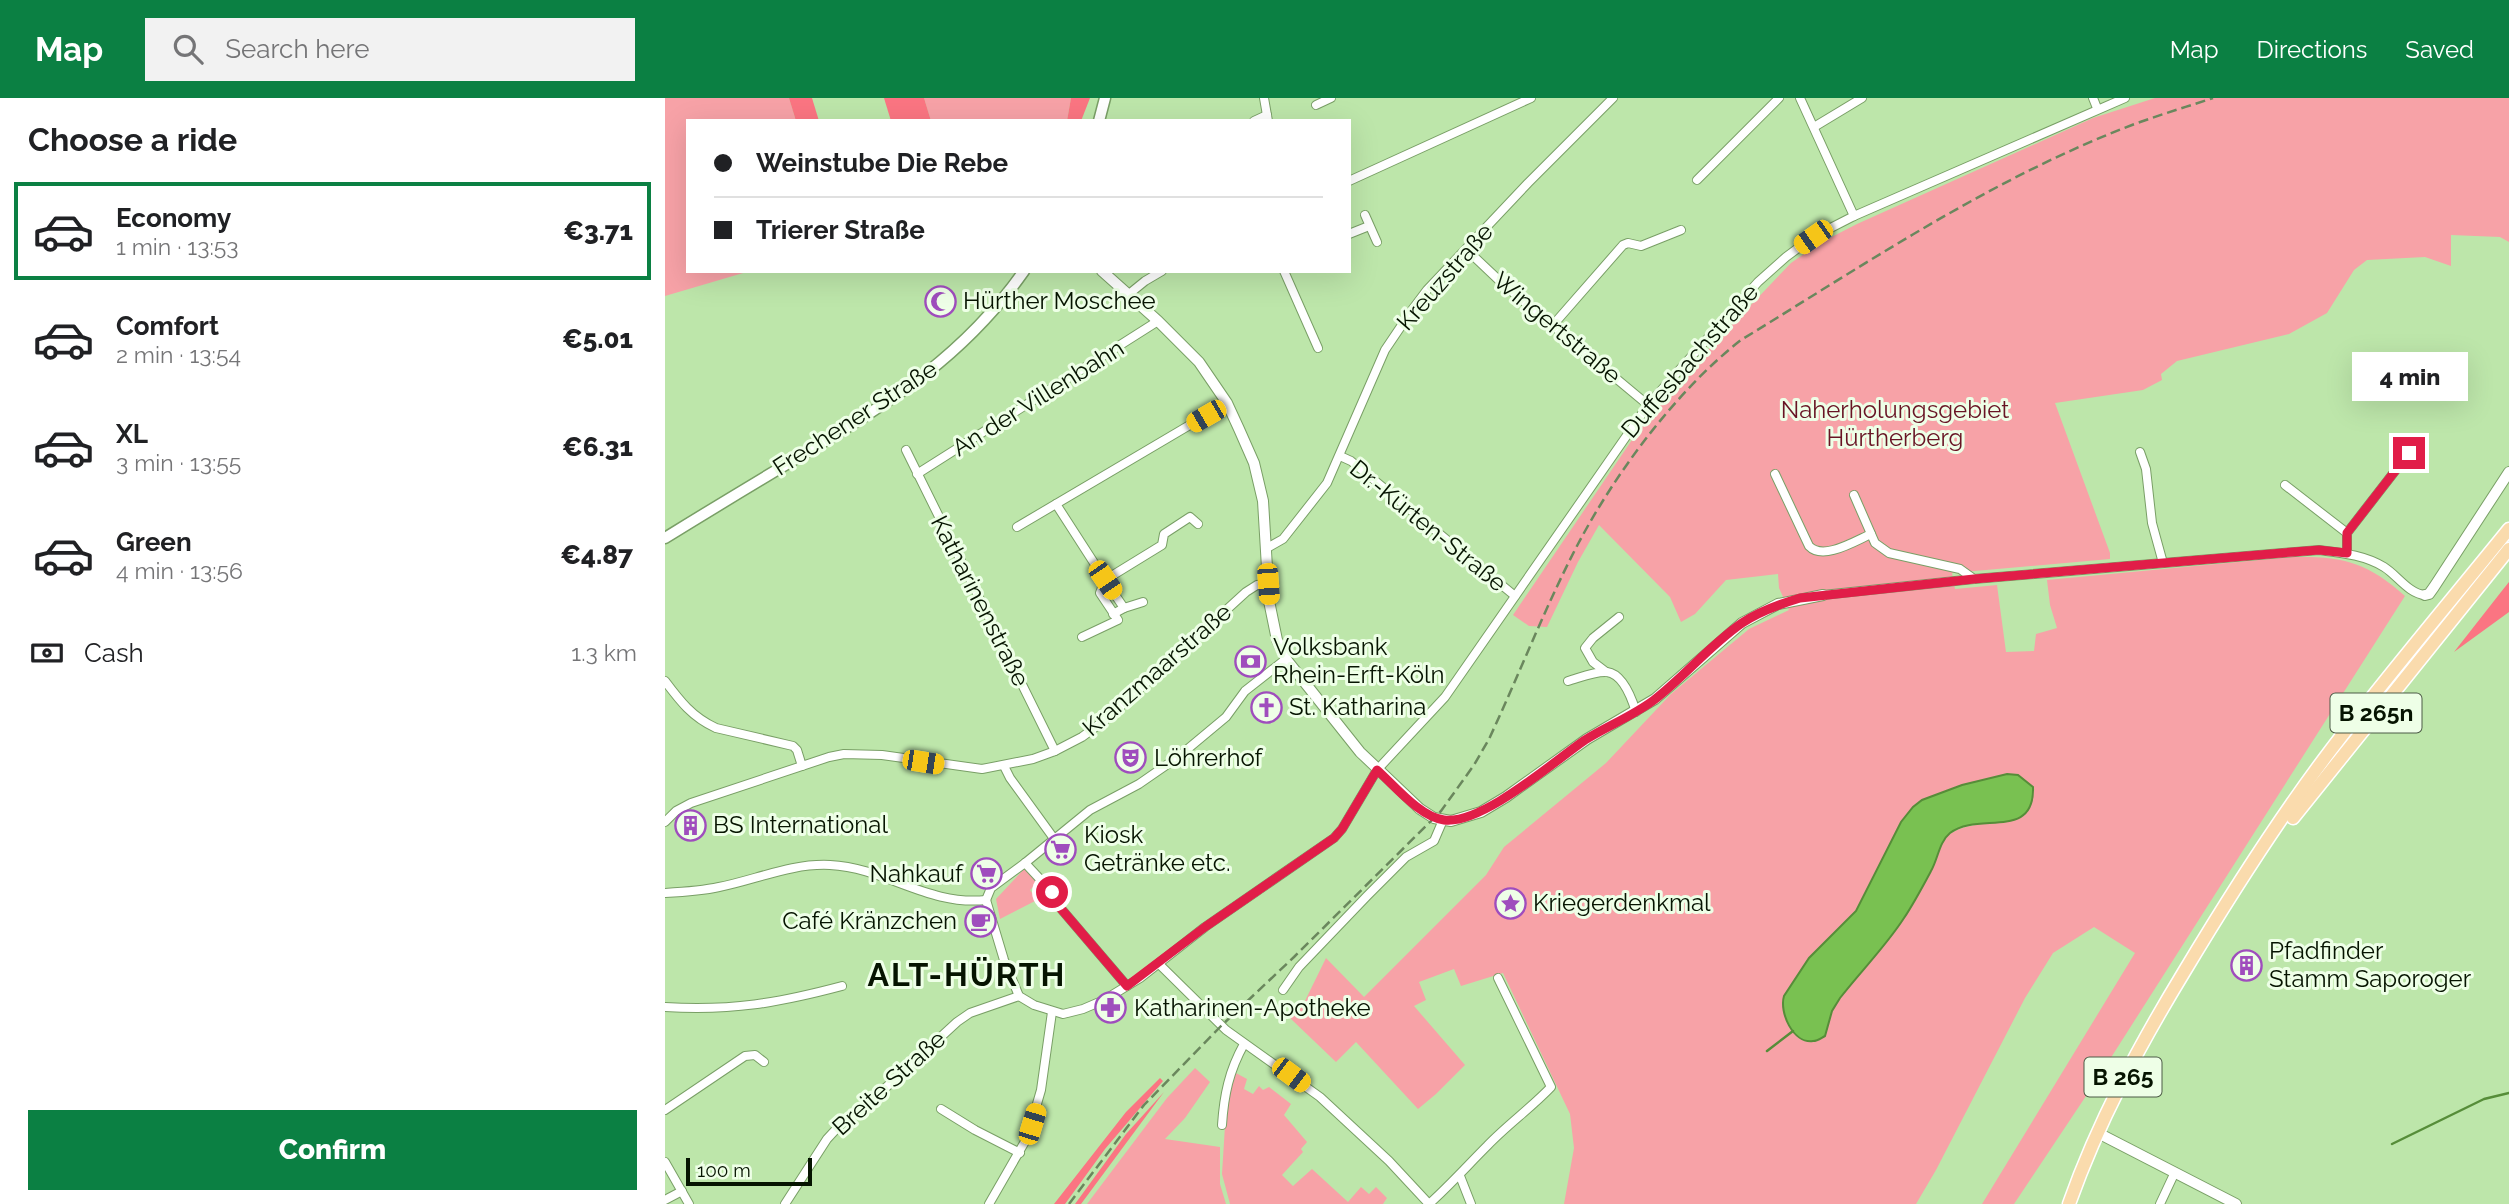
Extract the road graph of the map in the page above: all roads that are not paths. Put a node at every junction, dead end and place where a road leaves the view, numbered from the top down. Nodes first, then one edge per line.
1 (1105, 98) edge
2 (1264, 98) edge
3 (1331, 98) edge
4 (1531, 98) edge
5 (1613, 98) edge
6 (1779, 98) edge
7 (1800, 98) edge
8 (1862, 98) edge
9 (2093, 98) edge
10 (2125, 98) edge
11 (1316, 105) dead end
12 (2097, 108) junction
13 (1268, 118) edge
14 (1100, 119) edge
15 (1814, 127) junction
16 (1351, 180) edge
17 (1697, 180) dead end
18 (1364, 215) dead end
19 (1854, 216) junction
20 (1370, 226) junction
21 (1681, 230) dead end
22 (1351, 233) edge
23 (1377, 242) dead end
24 (1467, 250) junction
25 (1022, 273) edge
26 (1104, 273) edge
27 (1159, 273) edge
28 (1286, 273) edge
29 (1129, 294) junction
30 (1158, 321) junction
31 (1553, 325) junction
32 (1318, 348) dead end
33 (1227, 403) junction
34 (1648, 405) junction
35 (906, 450) dead end
36 (2140, 452) dead end
37 (2409, 453) dead end
38 (1340, 456) junction
39 (2509, 472) edge
40 (917, 474) junction
41 (1775, 474) dead end
42 (2285, 485) dead end
43 (1854, 495) dead end
44 (1056, 504) junction
45 (1198, 524) dead end
46 (1017, 527) dead end
47 (2509, 529) edge
48 (2347, 533) junction
49 (1871, 534) junction
50 (665, 538) edge
51 (1267, 548) junction
52 (2509, 549) edge
53 (2347, 553) junction
54 (2163, 563) junction
55 (1974, 579) junction
56 (1105, 580) junction
57 (1268, 584) junction
58 (1823, 595) joint
59 (2425, 595) joint
60 (1515, 596) junction
61 (1143, 602) dead end
62 (1124, 608) junction
63 (1113, 614) junction
64 (1619, 617) dead end
65 (1082, 637) dead end
66 (1286, 659) junction
67 (1606, 672) junction
68 (665, 681) edge
69 (1568, 681) dead end
70 (1636, 712) junction
71 (1055, 751) junction
72 (802, 765) junction
73 (1004, 766) junction
74 (1377, 770) junction
75 (1443, 820) junction
76 (665, 822) edge
77 (1055, 840) junction
78 (1025, 863) junction
79 (2244, 878) junction
80 (665, 893) edge
81 (986, 900) junction
82 (1159, 964) junction
83 (1498, 978) dead end
84 (842, 986) dead end
85 (1127, 986) junction
86 (1283, 990) dead end
87 (1020, 996) junction
88 (665, 1007) edge
89 (1052, 1012) junction
90 (1244, 1044) junction
91 (764, 1062) dead end
92 (941, 1109) dead end
93 (665, 1110) edge
94 (1223, 1125) dead end
95 (2098, 1133) junction
96 (1020, 1153) junction
97 (665, 1161) edge
98 (2175, 1172) junction
99 (1460, 1176) junction
100 (682, 1191) junction
101 (665, 1200) edge
102 (689, 1204) edge
103 (785, 1204) edge
104 (989, 1204) edge
105 (1429, 1204) edge
106 (1471, 1204) edge
107 (2069, 1204) edge
108 (2160, 1204) edge
109 (2236, 1204) edge

1 - 14 main road
2 - 13 street
3 - 11 street
4 - 16 street
5 - 24 street, Kreuzstraße
6 - 17 street
7 - 15 street
8 - 15 street
9 - 12 street
10 - 12 street, Duffesbachstraße
12 - 19 street, Duffesbachstraße
15 - 19 street
18 - 20 street
19 - 34 street, Duffesbachstraße
20 - 22 street
20 - 23 street
21 - 31 street
24 - 31 street, Wingertstraße
24 - 38 street, Kreuzstraße
25 - 50 main road, Frechener Straße
26 - 29 street
27 - 29 street
28 - 32 street
29 - 30 street
30 - 33 street
30 - 40 street, An der Villenbahn
31 - 34 street, Wingertstraße
33 - 44 street
33 - 51 street
34 - 60 street, Duffesbachstraße
35 - 40 street, Katharinenstraße
36 - 54 street
37 - 48 street
38 - 51 street, Kreuzstraße
38 - 60 street, Dr.-Kürten-Straße
39 - 59 street
40 - 71 street, Katharinenstraße
41 - 49 street
42 - 48 street
43 - 49 street
44 - 46 street
44 - 56 street
45 - 56 street
47 - 79 main road, B 265n
48 - 53 street
49 - 55 street
51 - 57 street
52 - 79 main road, B 265n
53 - 54 street
53 - 59 street
54 - 55 street
55 - 58 street
56 - 62 street
56 - 63 street
57 - 66 street
57 - 71 street, Kranzmaarstraße
58 - 70 street
60 - 74 street, Duffesbachstraße
61 - 62 street
62 - 63 street
63 - 65 street
64 - 67 street
66 - 74 street
66 - 77 street
67 - 69 street
67 - 70 street
68 - 72 street
70 - 75 street
71 - 73 street, Kranzmaarstraße
72 - 73 street, Kranzmaarstraße
72 - 76 street, Kranzmaarstraße
73 - 77 street
74 - 75 street
74 - 82 street, Duffesbachstraße
75 - 86 street
77 - 78 street
78 - 81 street
78 - 85 street
79 - 95 main road, B 265
80 - 81 street
81 - 87 street
82 - 85 street, Duffesbachstraße
82 - 90 street
83 - 99 street
84 - 88 street
85 - 89 street, Duffesbachstraße
87 - 89 street
87 - 103 street, Breite Straße
89 - 96 street
90 - 94 street
90 - 105 street
91 - 93 street
92 - 96 street
95 - 98 street
95 - 107 main road, B 265
96 - 104 street
97 - 100 street
98 - 108 street
98 - 109 street
99 - 105 street
99 - 106 street
100 - 101 street
100 - 102 street

